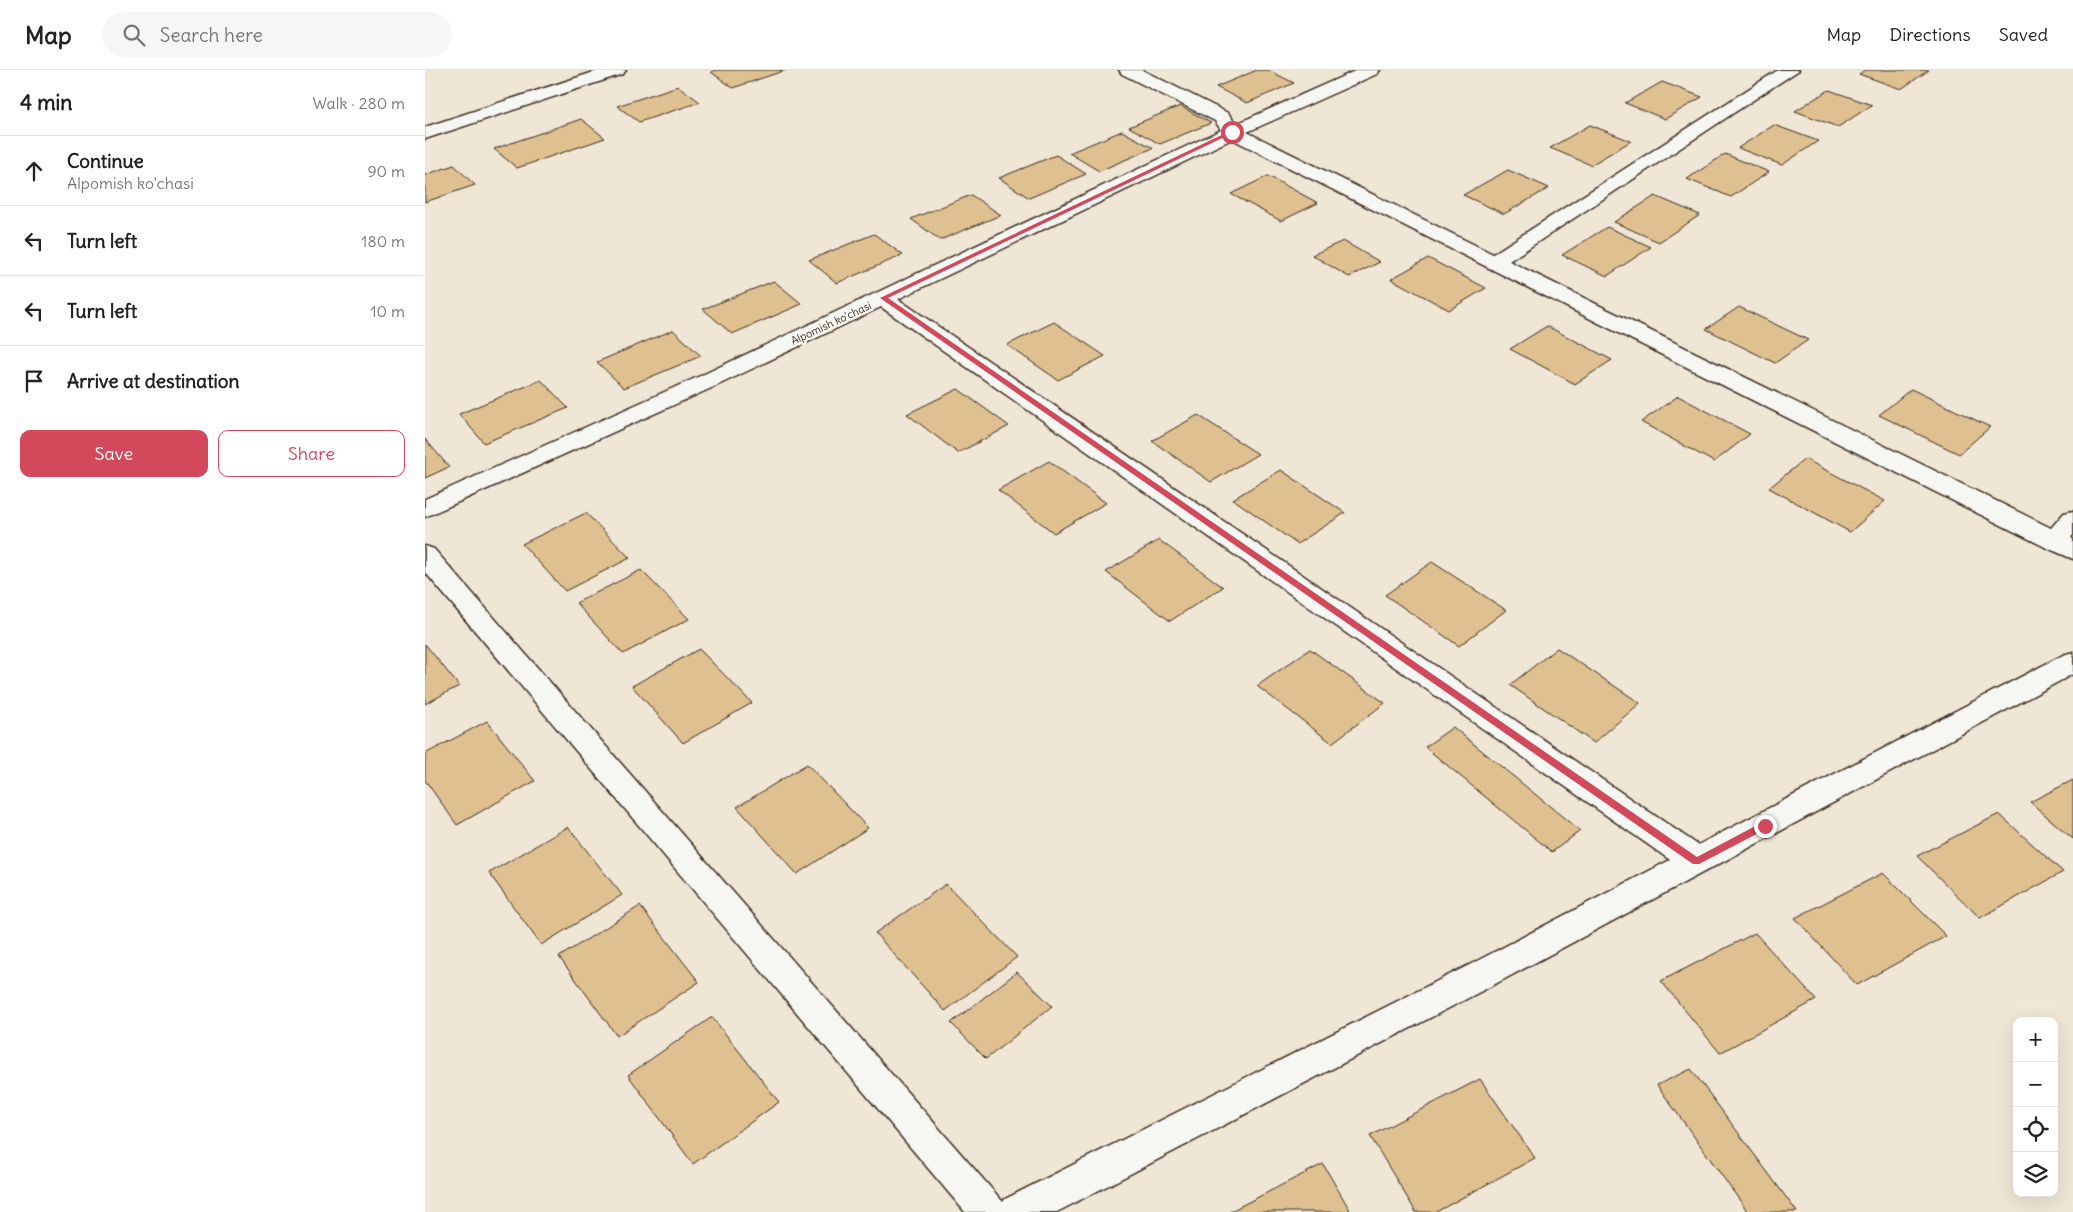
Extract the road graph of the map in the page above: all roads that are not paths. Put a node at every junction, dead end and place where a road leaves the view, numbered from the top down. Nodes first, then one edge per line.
1 (617, 70) edge
2 (1128, 70) edge
3 (1371, 70) edge
4 (1790, 70) edge
5 (1232, 132) junction
6 (425, 133) edge
7 (1494, 262) junction
8 (883, 298) junction
9 (425, 509) edge
10 (2073, 519) edge
11 (2064, 546) edge
12 (425, 555) edge
13 (2073, 662) edge
14 (1696, 861) junction
15 (989, 1212) edge
16 (1018, 1212) edge

1 - 6 street
2 - 5 street
3 - 5 street, Alpomish ko'chasi
4 - 7 street
5 - 7 street
5 - 8 street, Alpomish ko'chasi
7 - 11 street
8 - 9 street, Alpomish ko'chasi
8 - 14 street
10 - 11 street
12 - 15 street
13 - 14 street
14 - 16 street

